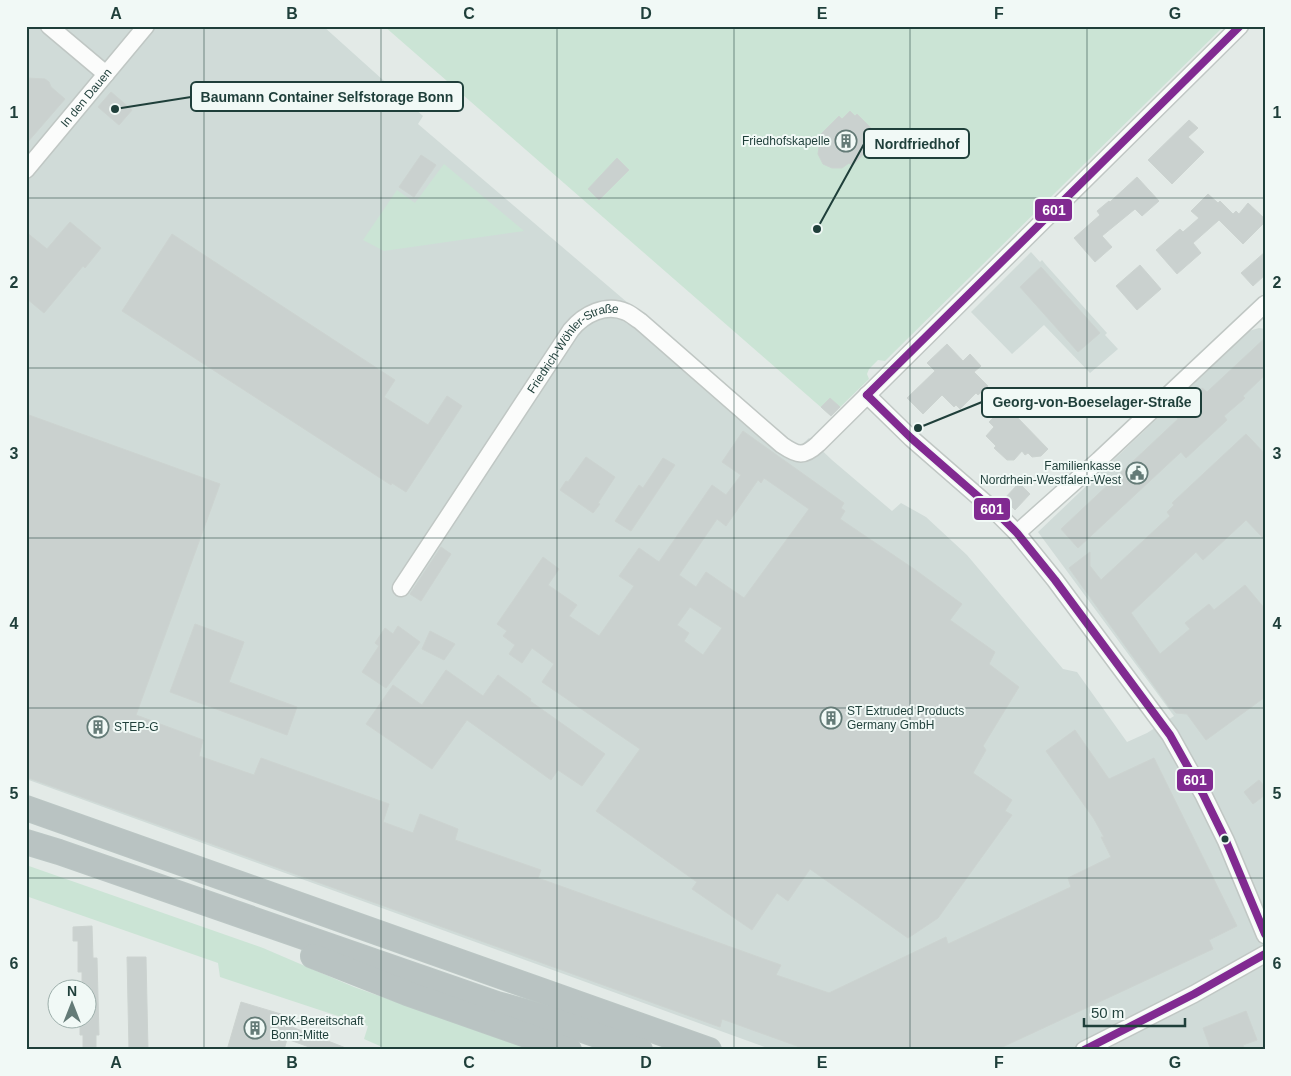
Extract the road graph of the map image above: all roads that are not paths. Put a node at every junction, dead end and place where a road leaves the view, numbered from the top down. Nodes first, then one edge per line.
1 (50, 26) edge
2 (146, 26) edge
3 (1240, 26) edge
4 (106, 74) junction
5 (26, 170) edge
6 (1264, 306) edge
7 (866, 395) junction
8 (1017, 533) junction
9 (401, 588) dead end
10 (26, 808) edge
11 (26, 842) edge
12 (26, 854) edge
13 (1265, 935) edge
14 (1265, 954) edge
15 (497, 1004) junction
16 (569, 1050) edge
17 (614, 1050) edge
18 (640, 1050) edge
19 (709, 1050) edge
20 (1084, 1050) edge

1 - 4 street
2 - 4 street, In den Dauen
3 - 7 street, Friedrich-Wöhler-Straße
4 - 5 street, In den Dauen
6 - 8 street
7 - 8 street
7 - 9 street, Friedrich-Wöhler-Straße
8 - 13 street
10 - 19 highway
11 - 15 highway
12 - 16 highway
14 - 20 street
15 - 17 highway
15 - 18 highway

